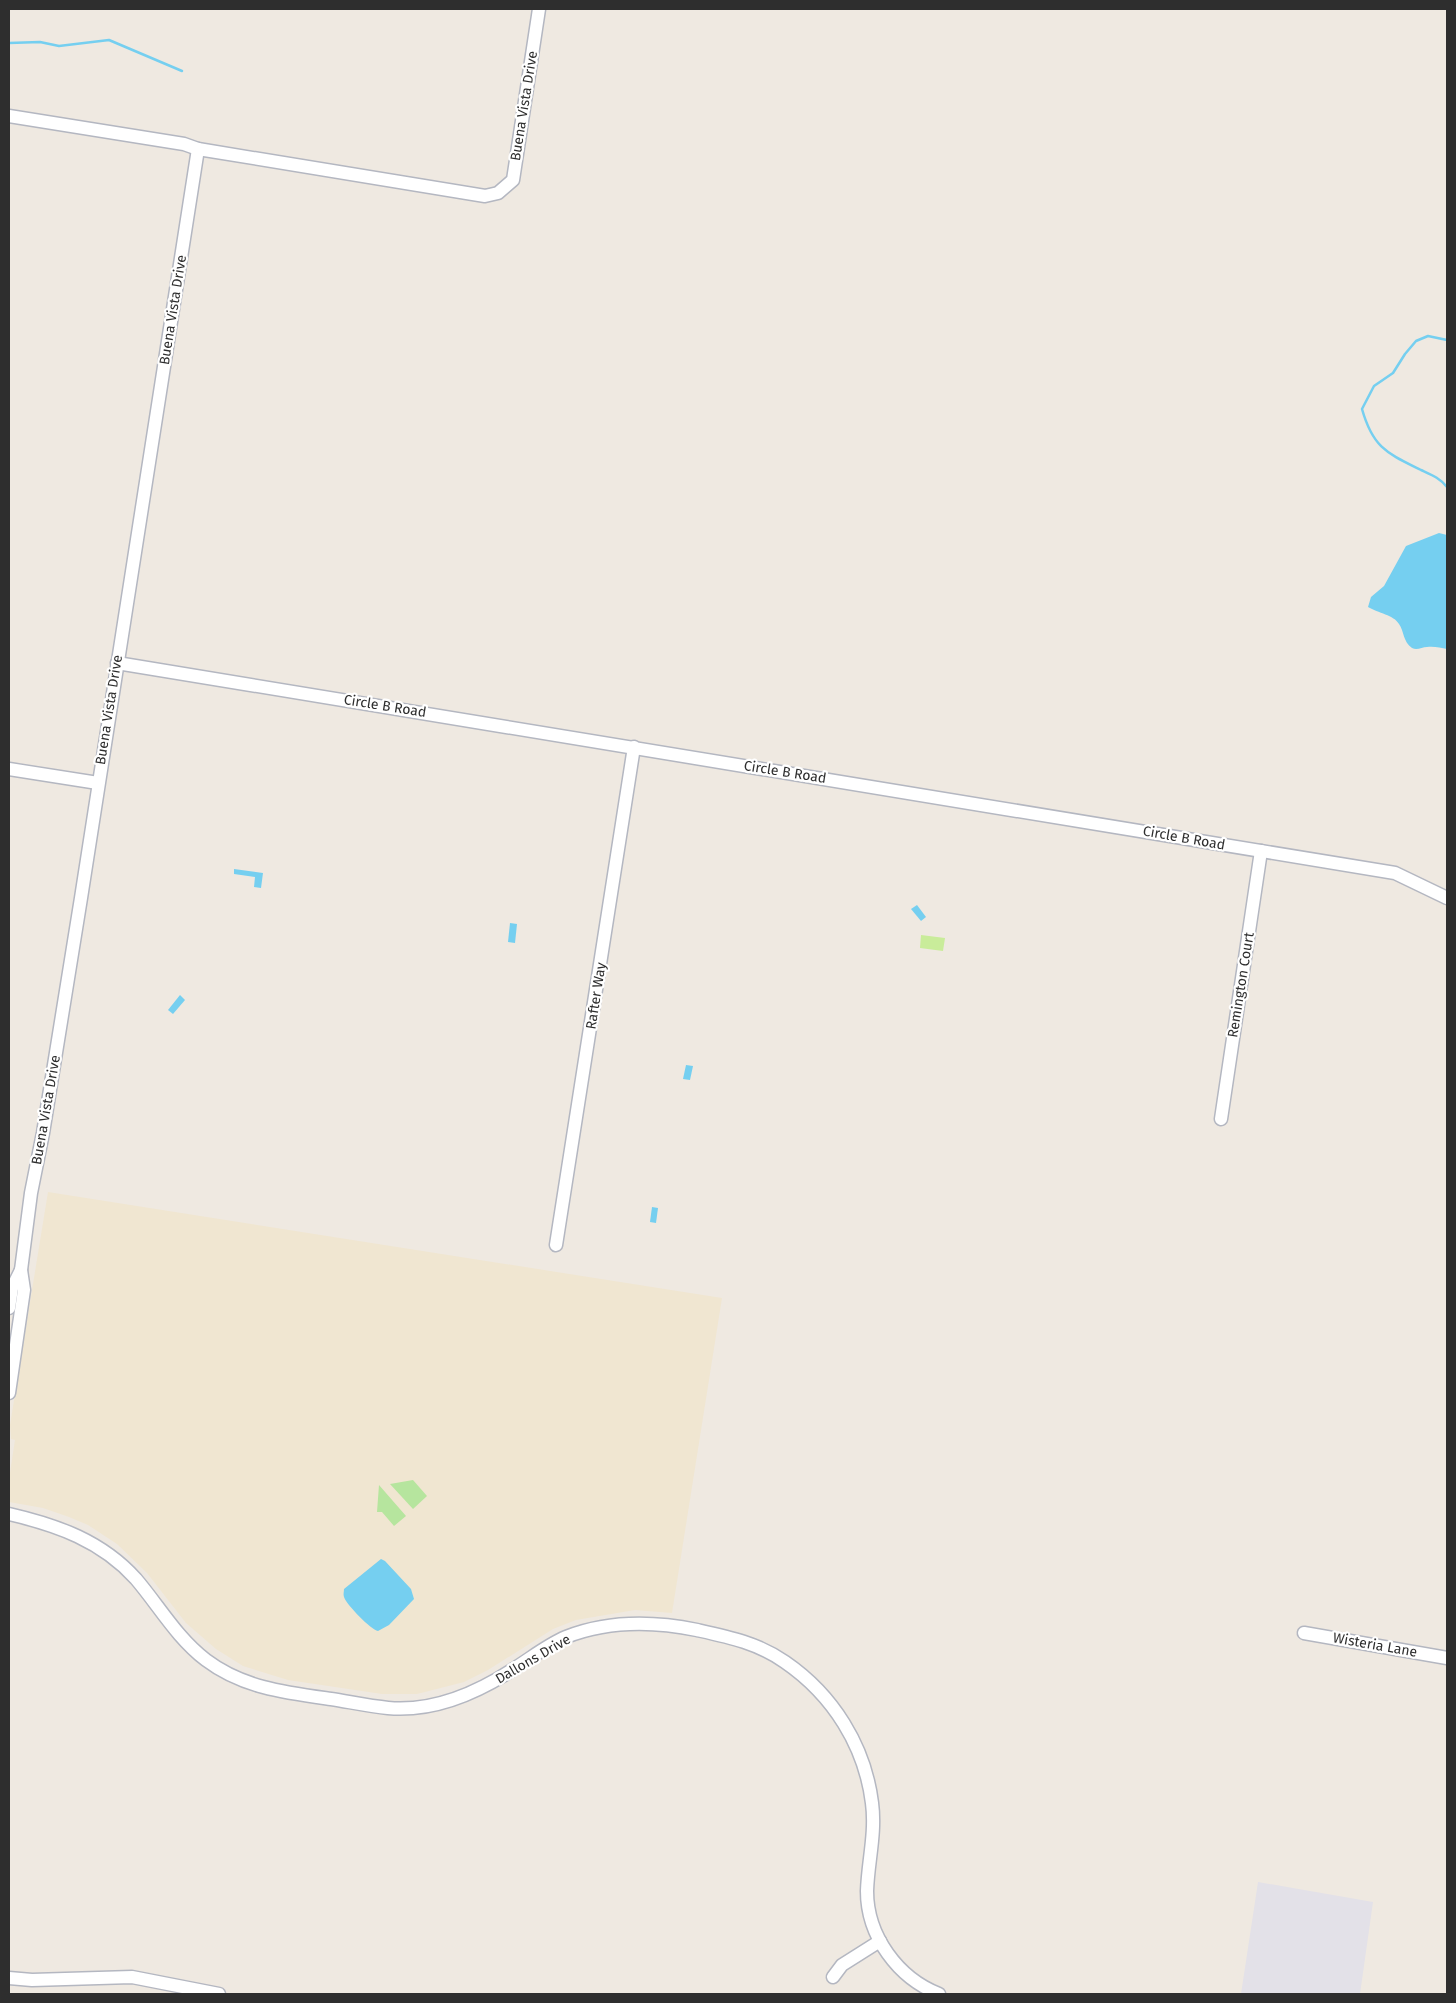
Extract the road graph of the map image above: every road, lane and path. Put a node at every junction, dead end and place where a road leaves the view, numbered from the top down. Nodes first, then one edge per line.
1 (539, 9) edge
2 (9, 116) edge
3 (198, 149) junction
4 (117, 663) junction
5 (634, 747) junction
6 (9, 770) edge
7 (98, 783) junction
8 (1262, 851) junction
9 (1447, 898) edge
10 (1221, 1119) dead end
11 (556, 1245) dead end
12 (21, 1270) junction
13 (9, 1308) edge
14 (9, 1393) edge
15 (9, 1514) edge
16 (1304, 1633) dead end
17 (1447, 1658) edge
18 (880, 1941) junction
19 (833, 1977) dead end
20 (9, 1978) edge
21 (219, 1994) edge
22 (939, 1994) edge

1 - 3 street, Buena Vista Drive
2 - 3 street, Buena Vista Drive
3 - 4 street, Buena Vista Drive
4 - 5 street, Circle B Road
4 - 7 street, Buena Vista Drive
5 - 8 street, Circle B Road
5 - 11 street, Rafter Way
6 - 7 street
7 - 12 street, Buena Vista Drive
8 - 9 street, Circle B Road
8 - 10 street, Remington Court
12 - 13 street, Buena Vista Drive
12 - 14 street, Buena Vista Drive
15 - 18 street, Dallons Drive
16 - 17 street, Wisteria Lane
18 - 19 street
18 - 22 street, Dallons Drive
20 - 21 street

